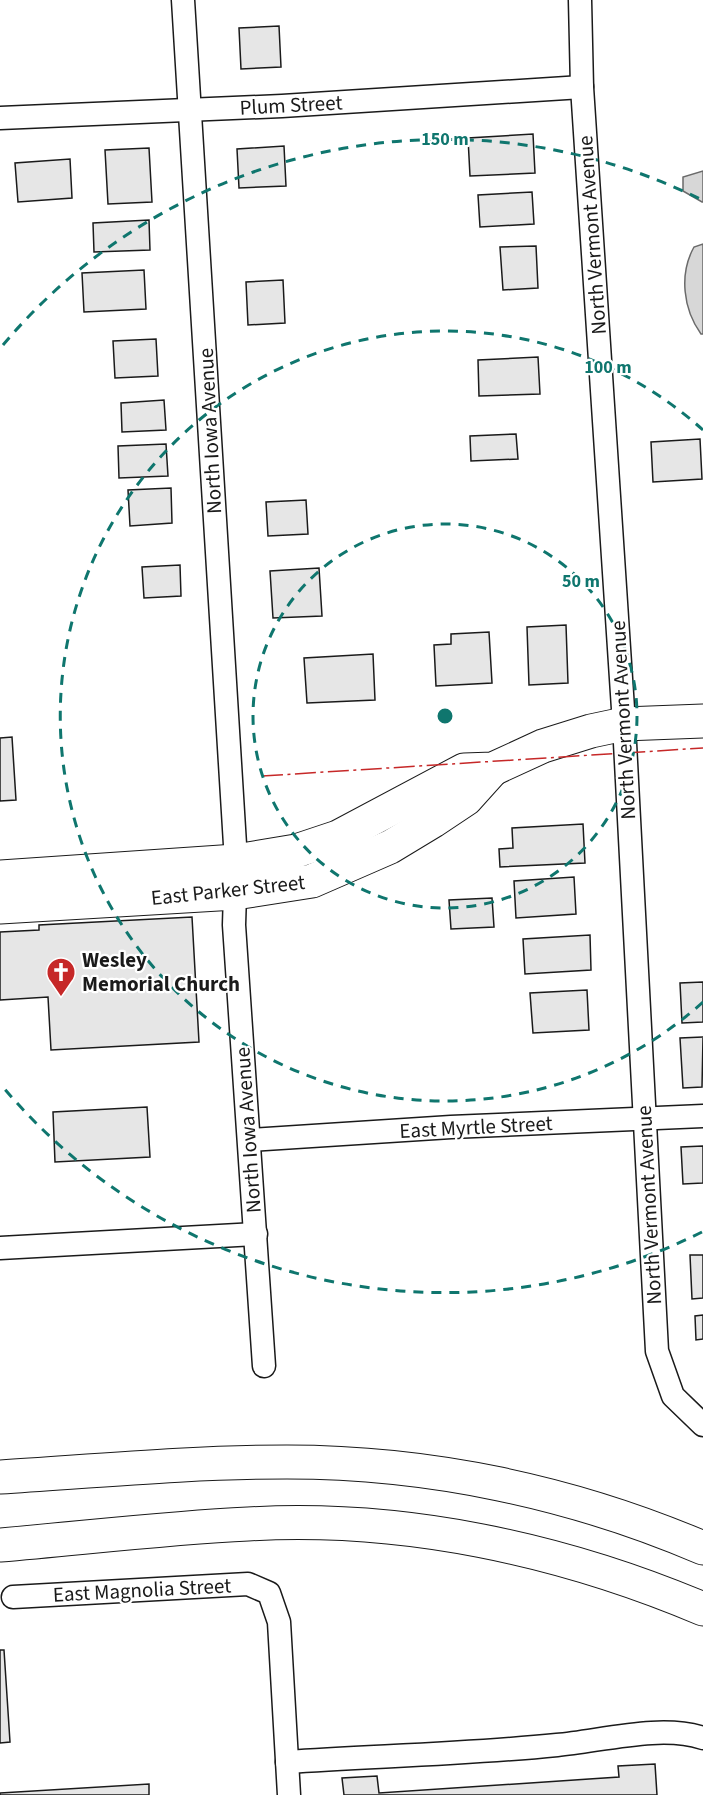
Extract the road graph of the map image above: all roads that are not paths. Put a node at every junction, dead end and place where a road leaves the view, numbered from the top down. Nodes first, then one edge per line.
1 (183, 0) edge
2 (580, 0) edge
3 (582, 87) junction
4 (189, 109) junction
5 (0, 118) edge
6 (703, 721) edge
7 (624, 724) junction
8 (493, 769) junction
9 (236, 861) junction
10 (0, 877) edge
11 (235, 893) junction
12 (0, 907) edge
13 (703, 1116) edge
14 (645, 1118) junction
15 (250, 1140) junction
16 (256, 1234) junction
17 (0, 1248) edge
18 (264, 1366) dead end
19 (703, 1425) edge
20 (0, 1477) edge
21 (0, 1545) edge
22 (703, 1548) edge
23 (14, 1597) dead end
24 (703, 1609) edge
25 (703, 1738) edge
26 (287, 1762) junction
27 (289, 1795) edge

1 - 4 street, North Iowa Avenue
2 - 3 street, North Vermont Avenue
3 - 4 street, Plum Street
3 - 7 street, North Vermont Avenue
4 - 5 street, Plum Street
4 - 9 street, North Iowa Avenue
6 - 7 main road, East Parker Street
7 - 8 main road, East Parker Street
7 - 14 street, North Vermont Avenue
8 - 9 main road, East Parker Street
8 - 11 main road, East Parker Street
9 - 10 main road, East Parker Street
11 - 12 main road, East Parker Street
11 - 15 street, North Iowa Avenue
13 - 14 street, East Myrtle Street
14 - 15 street, East Myrtle Street
14 - 19 street, North Vermont Avenue
15 - 16 street, North Iowa Avenue
16 - 17 street
16 - 18 street, North Iowa Avenue
20 - 22 main road
21 - 24 main road
23 - 26 street, East Magnolia Street
25 - 26 street
26 - 27 street

